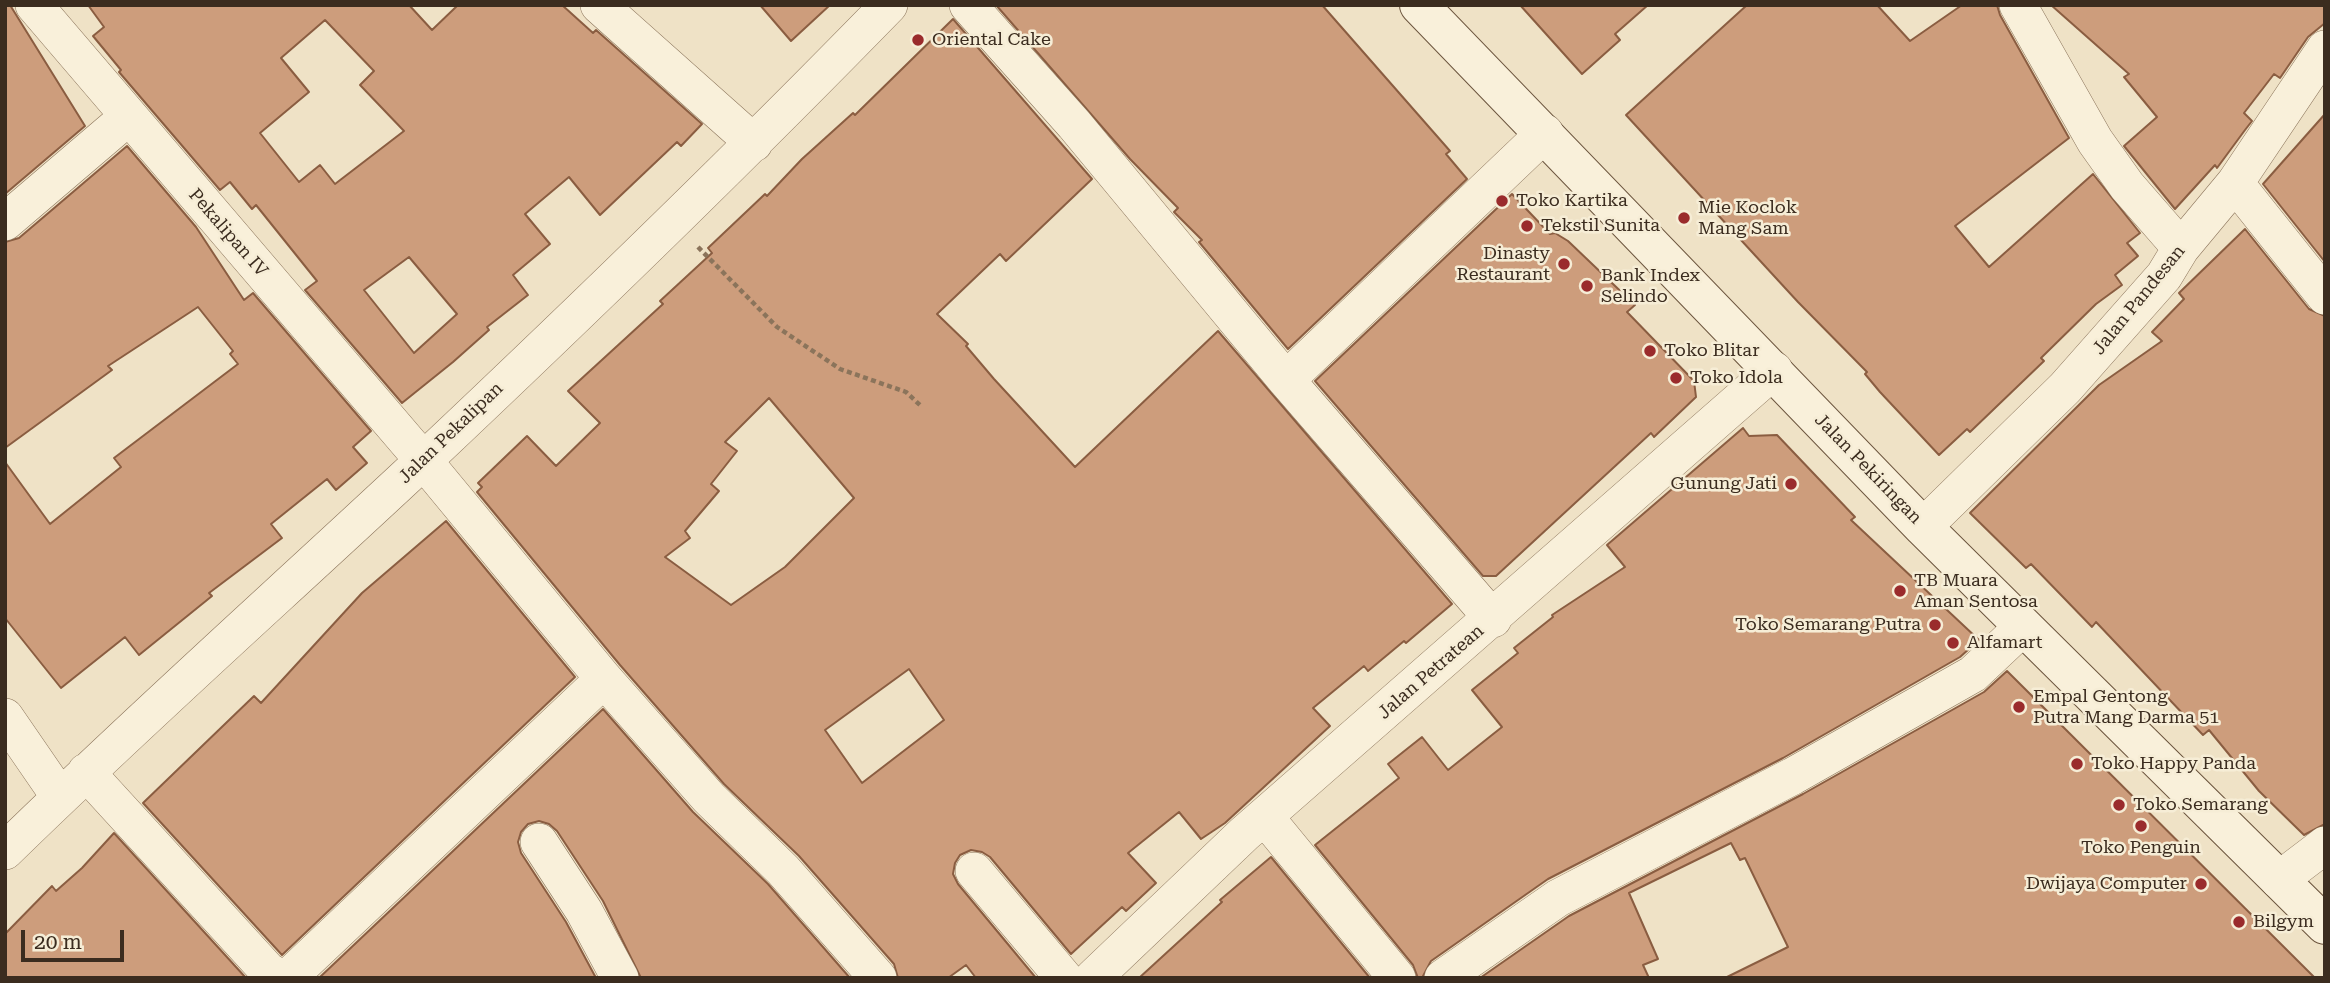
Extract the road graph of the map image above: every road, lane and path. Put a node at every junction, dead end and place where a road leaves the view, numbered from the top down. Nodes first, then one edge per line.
1 (34, 5) edge
2 (599, 5) edge
3 (889, 5) edge
4 (968, 5) edge
5 (1419, 5) edge
6 (2018, 5) edge
7 (2325, 49) edge
8 (128, 117) junction
9 (1545, 133) junction
10 (754, 143) junction
11 (2235, 183) junction
12 (673, 221) junction
13 (5, 222) edge
14 (2181, 248) junction
15 (2325, 296) edge
16 (1774, 370) junction
17 (1286, 380) junction
18 (922, 407) dead end
19 (423, 460) junction
20 (1923, 527) junction
21 (1493, 618) junction
22 (2023, 626) junction
23 (604, 678) junction
24 (5, 717) edge
25 (86, 772) junction
26 (60, 797) junction
27 (1265, 817) junction
28 (539, 842) dead end
29 (2325, 845) edge
30 (5, 851) edge
31 (974, 871) dead end
32 (2280, 880) junction
33 (2325, 925) edge
34 (280, 978) edge
35 (285, 978) edge
36 (620, 978) edge
37 (878, 978) edge
38 (1064, 978) edge
39 (1093, 978) edge
40 (1397, 978) edge
41 (1443, 978) edge

1 - 8 street, Pekalipan IV
2 - 10 street
3 - 10 street, Jalan Pekalipan
4 - 17 street
5 - 9 main road, Jalan Pekiringan
6 - 14 street
7 - 11 street, Jalan Pandesan
8 - 13 street
8 - 19 street, Pekalipan IV
9 - 16 main road, Jalan Pekiringan
9 - 17 street
10 - 12 street, Jalan Pekalipan
11 - 14 street, Jalan Pandesan
11 - 15 street
12 - 18 path
12 - 19 street, Jalan Pekalipan
14 - 20 street, Jalan Pandesan
16 - 20 main road, Jalan Pekiringan
16 - 21 street, Jalan Petratean
17 - 21 street
19 - 23 street, Pekalipan IV
19 - 25 street, Jalan Pekalipan
20 - 22 main road, Jalan Pekiringan
21 - 27 street, Jalan Petratean
22 - 32 main road, Jalan Pekiringan
22 - 41 street
23 - 35 street
23 - 37 street, Pekalipan IV
24 - 26 street
25 - 26 street, Jalan Pekalipan
25 - 34 street
26 - 30 street, Jalan Pekalipan
27 - 39 street, Jalan Petratean
27 - 40 street
28 - 36 street
29 - 32 street
31 - 38 street
32 - 33 main road, Jalan Pekiringan

